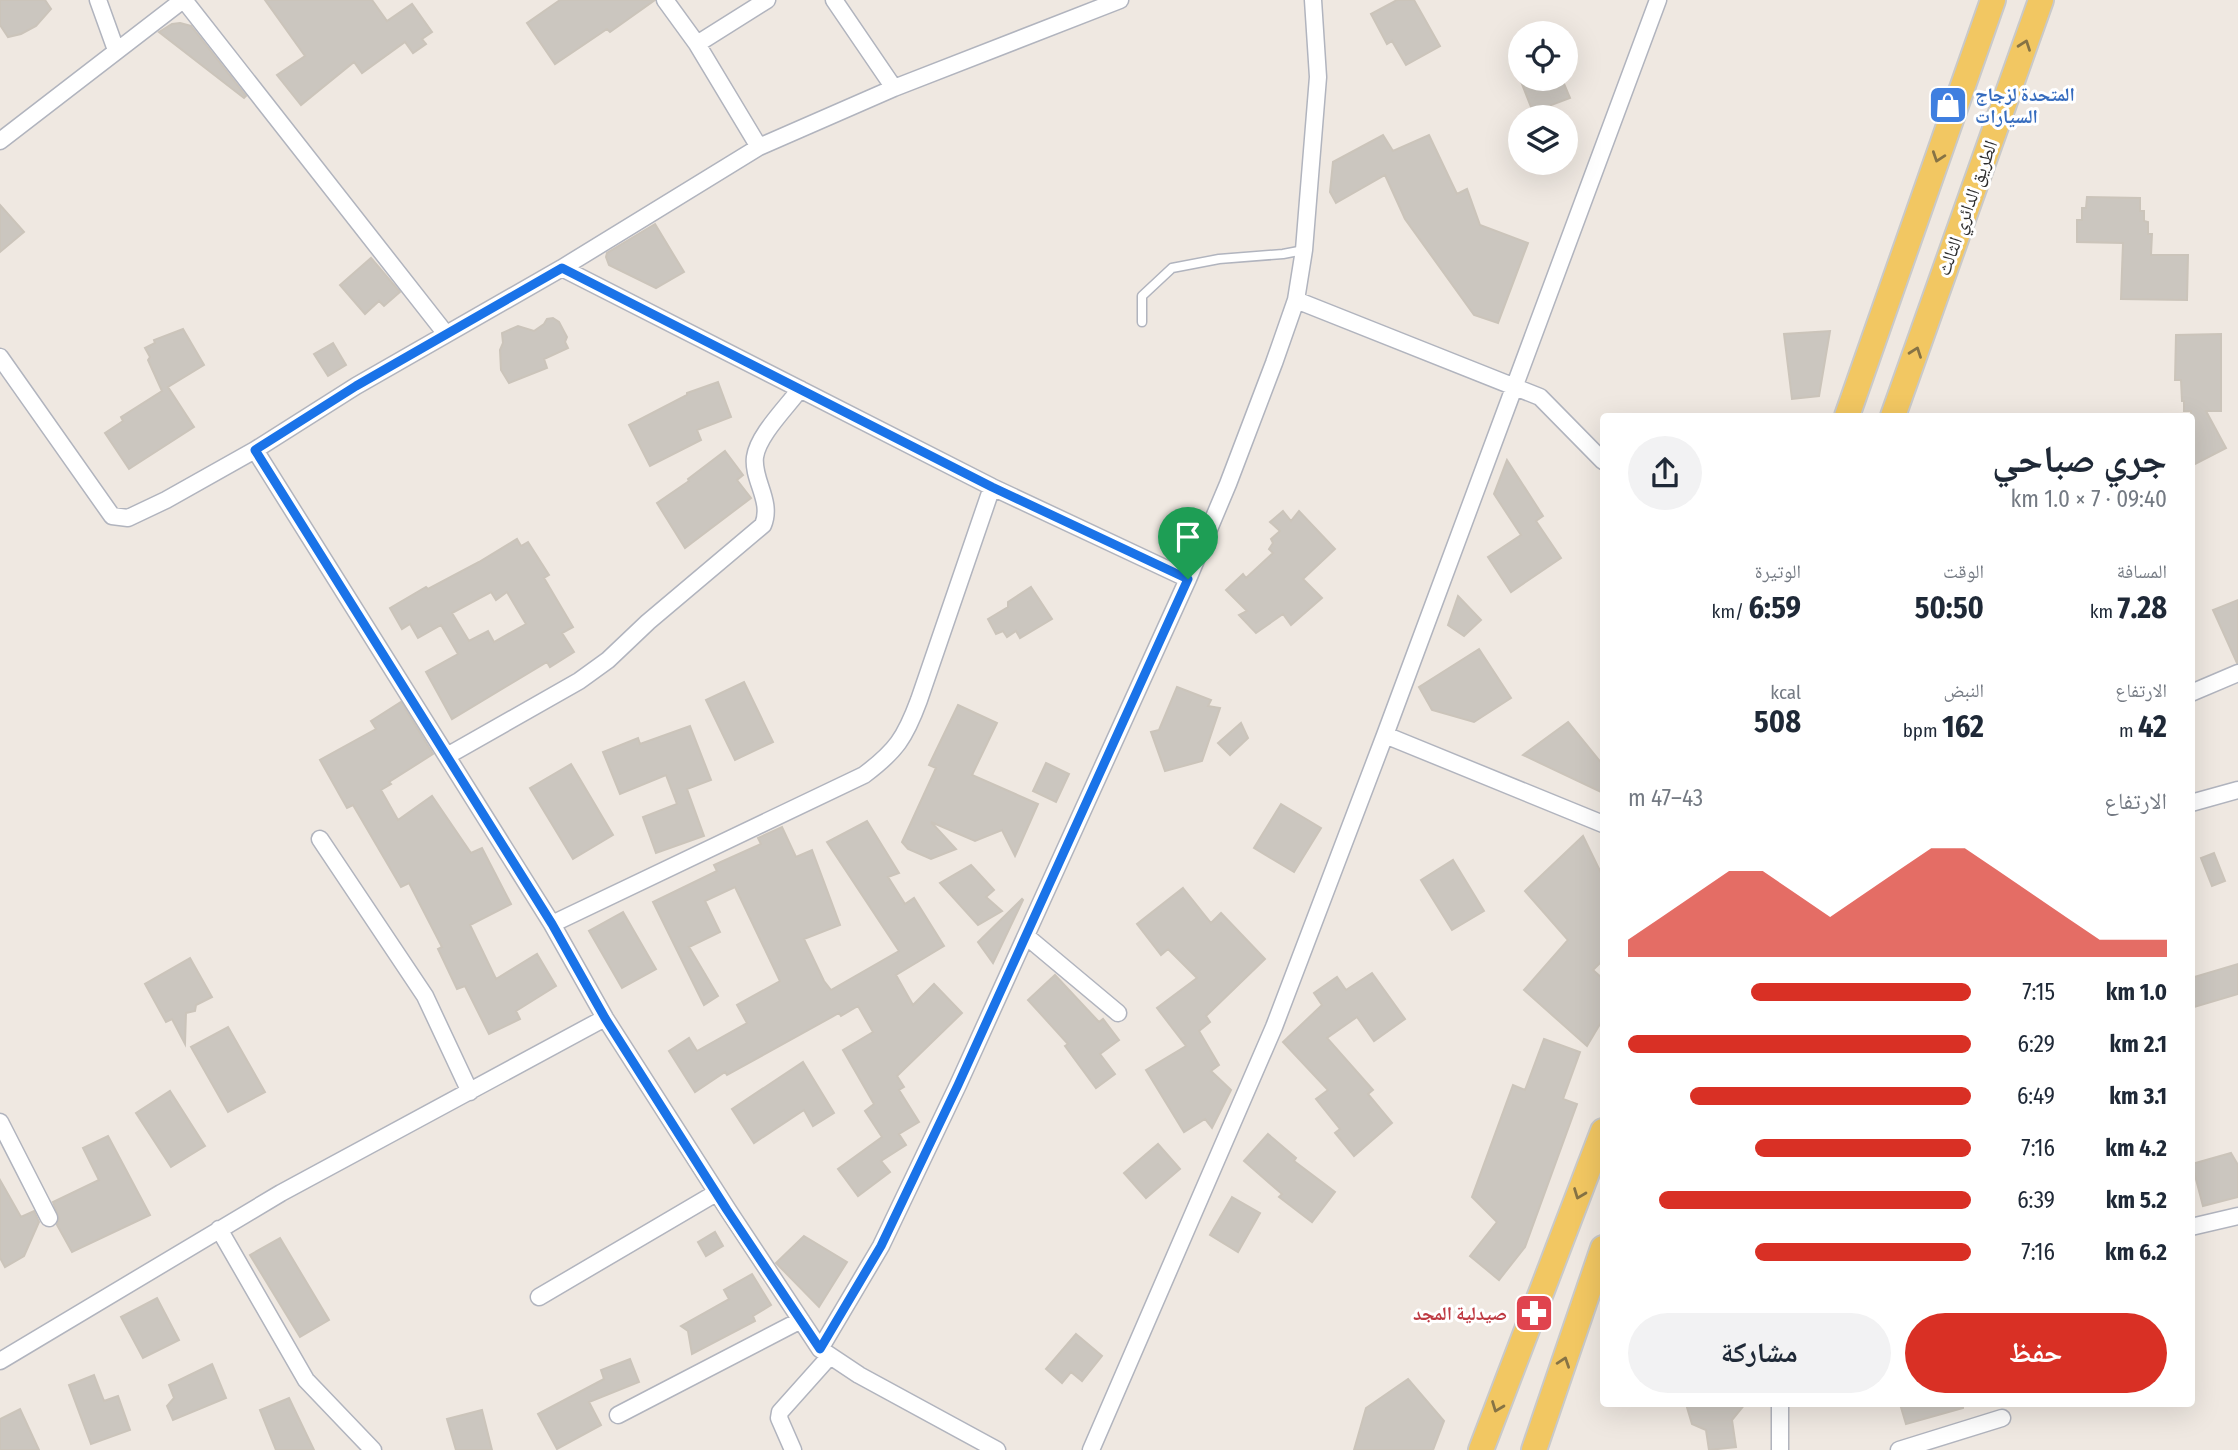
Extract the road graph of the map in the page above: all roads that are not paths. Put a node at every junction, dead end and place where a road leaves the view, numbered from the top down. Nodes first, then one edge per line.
1 (98, 0) edge
2 (183, 0) edge
3 (665, 0) edge
4 (767, 0) edge
5 (834, 0) edge
6 (1120, 0) edge
7 (1313, 0) edge
8 (1658, 0) edge
9 (1993, 0) edge
10 (2041, 0) edge
11 (697, 44) junction
12 (116, 50) junction
13 (894, 88) junction
14 (0, 141) edge
15 (759, 147) junction
16 (1304, 250) junction
17 (562, 268) junction
18 (1296, 300) junction
19 (1142, 322) dead end
20 (446, 334) junction
21 (0, 357) edge
22 (1514, 387) junction
23 (800, 389) junction
24 (1848, 413) edge
25 (1894, 413) edge
26 (255, 450) junction
27 (1600, 458) edge
28 (992, 487) junction
29 (1188, 579) junction
30 (2238, 673) edge
31 (2195, 691) edge
32 (1385, 735) junction
33 (447, 756) junction
34 (2238, 790) edge
35 (2195, 802) edge
36 (1600, 823) edge
37 (320, 839) dead end
38 (552, 924) junction
39 (1026, 936) junction
40 (1118, 1013) dead end
41 (605, 1018) junction
42 (470, 1092) junction
43 (0, 1122) edge
44 (1600, 1138) edge
45 (716, 1193) junction
46 (2238, 1216) edge
47 (49, 1218) dead end
48 (2195, 1226) edge
49 (219, 1230) junction
50 (1600, 1257) edge
51 (539, 1297) dead end
52 (801, 1320) junction
53 (825, 1353) junction
54 (0, 1361) edge
55 (1780, 1407) edge
56 (618, 1415) dead end
57 (2002, 1418) dead end
58 (373, 1450) edge
59 (793, 1450) edge
60 (997, 1450) edge
61 (1091, 1450) edge
62 (1480, 1450) edge
63 (1534, 1450) edge
64 (1780, 1450) edge
65 (1899, 1450) edge

1 - 12 street
2 - 12 street
2 - 20 street
3 - 11 street
4 - 11 street
5 - 13 street
6 - 13 street
7 - 16 street
8 - 22 street
9 -> 24 main road
25 -> 10 main road, الطريق الدائري الثالث
11 - 15 street
12 - 14 street
13 - 15 street
15 - 17 street
16 - 18 street
16 - 19 lane
17 - 20 street
17 - 23 street
18 - 22 street
18 - 29 street
20 - 26 street
21 - 26 street
22 - 27 street
22 - 32 street
23 - 28 street
23 - 33 street
26 - 33 street
28 - 29 street
28 - 38 street
29 - 39 street
30 - 31 street
32 - 36 street
32 - 61 street
33 - 38 street
34 - 35 street
37 - 42 street
38 - 41 street
39 - 40 street
39 - 53 street
41 - 42 street
41 - 45 street
42 - 49 street
43 - 47 street
44 -> 62 main road
45 - 51 street
45 - 52 street
46 - 48 street
49 - 54 street
49 - 58 street
63 -> 50 main road
52 - 53 street
52 - 56 street
53 - 59 street
53 - 60 street
55 - 64 street
57 - 65 street

